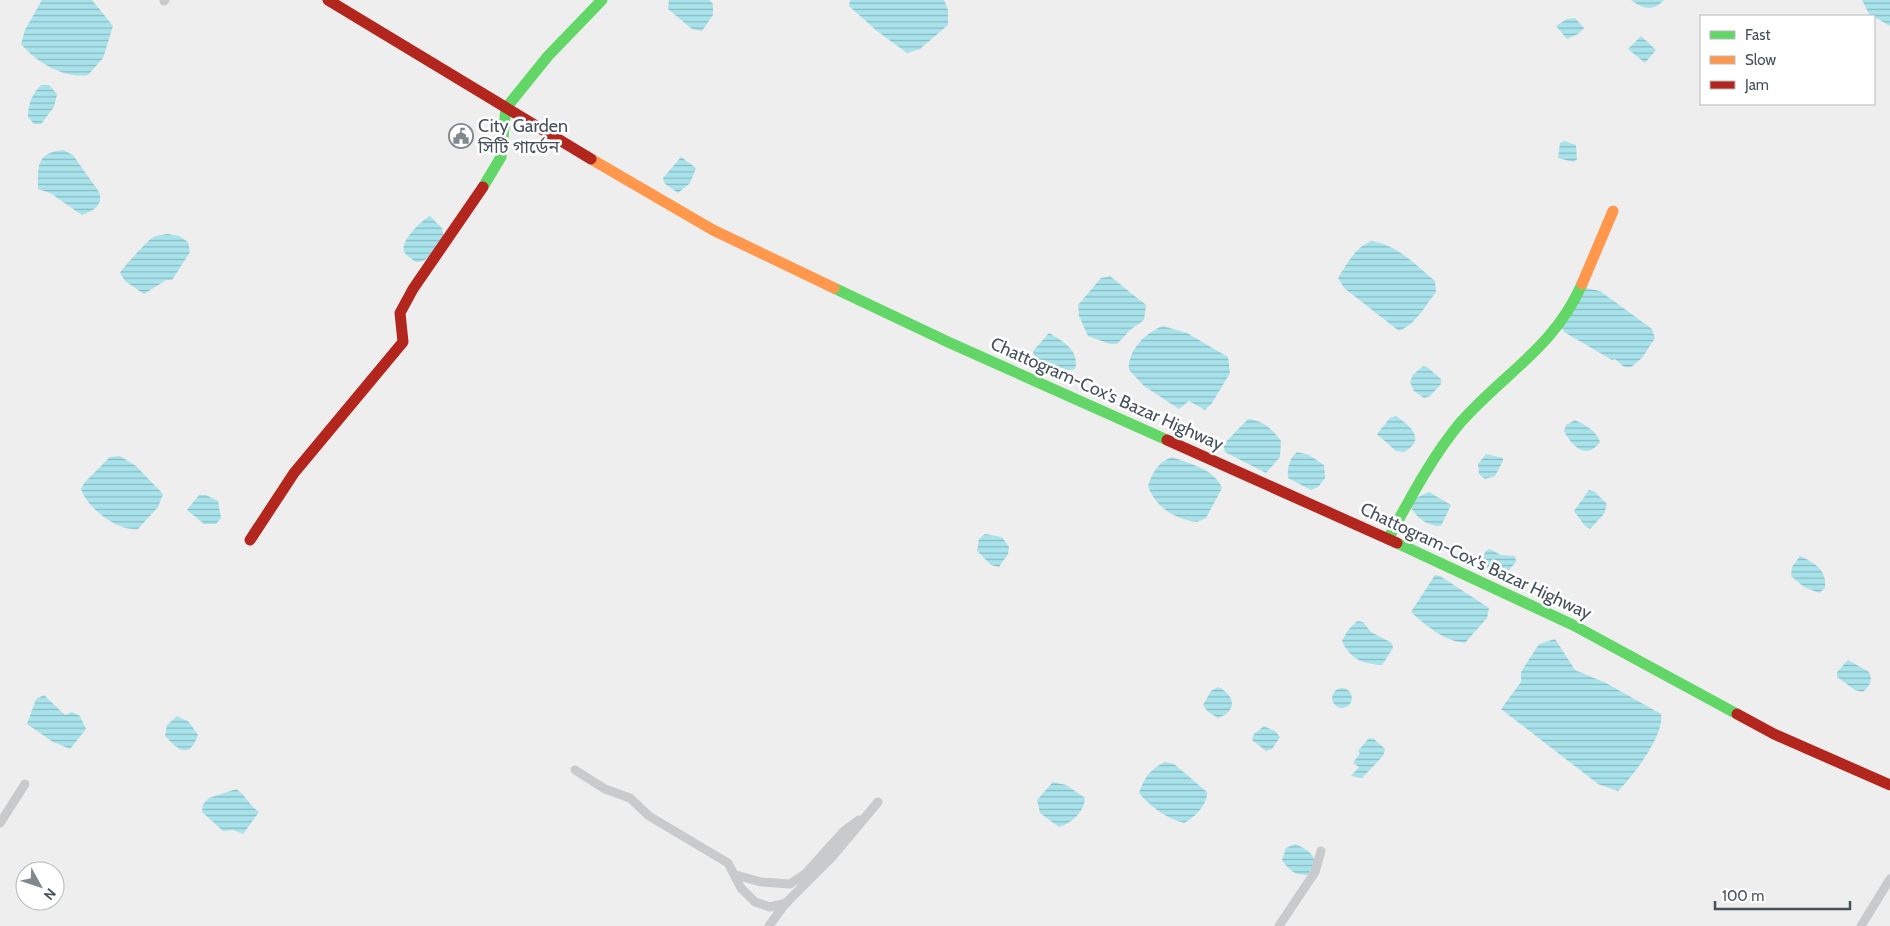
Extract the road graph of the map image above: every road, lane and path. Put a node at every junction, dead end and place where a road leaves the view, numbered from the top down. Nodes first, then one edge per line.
1 (328, 0) edge
2 (602, 0) edge
3 (506, 108) junction
4 (1613, 211) dead end
5 (1388, 539) junction
6 (250, 540) dead end
7 (575, 770) dead end
8 (25, 784) dead end
9 (1890, 785) edge
10 (878, 802) dead end
11 (870, 812) junction
12 (0, 823) edge
13 (1321, 851) dead end
14 (736, 875) junction
15 (1890, 879) edge
16 (787, 903) junction
17 (769, 926) edge
18 (1279, 926) edge
19 (1861, 926) edge

1 - 3 main road, Chattogram-Cox's Bazar Highway
2 - 3 main road
3 - 5 main road, Chattogram-Cox's Bazar Highway
3 - 6 main road
4 - 5 main road
5 - 9 main road, Chattogram-Cox's Bazar Highway
7 - 14 street
8 - 12 street
10 - 11 street
11 - 14 street
11 - 16 street
13 - 18 street
14 - 16 street
15 - 19 street
16 - 17 street

